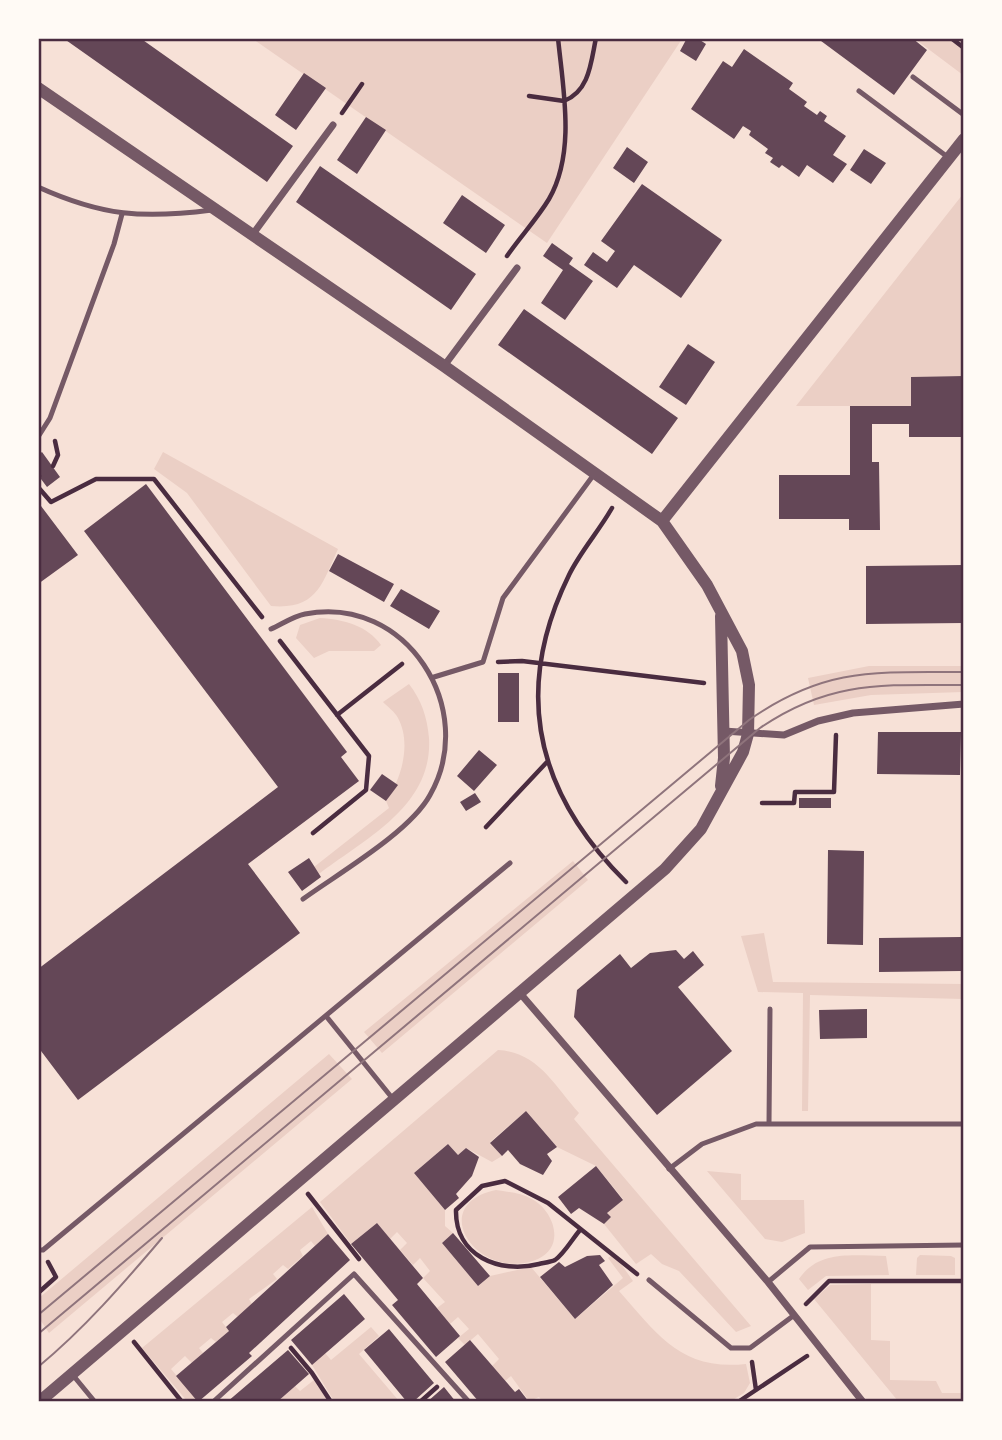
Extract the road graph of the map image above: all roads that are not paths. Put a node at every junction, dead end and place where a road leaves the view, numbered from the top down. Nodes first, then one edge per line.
1 (913, 77) dead end
2 (38, 88) edge
3 (859, 91) dead end
4 (964, 115) edge
5 (333, 125) road end
6 (964, 139) edge
7 (949, 158) junction
8 (38, 187) edge
9 (216, 209) junction
10 (122, 214) junction
11 (253, 234) junction
12 (517, 268) road end
13 (444, 366) junction
14 (38, 437) edge
15 (595, 473) junction
16 (662, 521) junction
17 (721, 614) junction
18 (271, 629) road end
19 (434, 677) junction
20 (964, 704) edge
21 (724, 731) junction
22 (748, 734) junction
23 (716, 803) junction
24 (510, 863) dead end
25 (303, 899) dead end
26 (519, 992) junction
27 (770, 1009) dead end
28 (326, 1016) junction
29 (393, 1099) junction
30 (769, 1124) junction
31 (964, 1125) edge
32 (669, 1169) junction
33 (964, 1245) edge
34 (41, 1250) edge
35 (649, 1280) road end
36 (768, 1282) junction
37 (793, 1317) junction
38 (72, 1374) junction
39 (39, 1402) edge
40 (95, 1402) edge
41 (213, 1402) edge
42 (469, 1402) edge
43 (863, 1402) edge

1 - 4 lane
2 - 9 street
3 - 7 lane
5 - 11 street
6 - 7 street
7 - 16 street
8 - 10 lane
9 - 10 lane
9 - 11 street
10 - 14 lane
11 - 13 street
12 - 13 street
13 - 15 street
15 - 16 street
15 - 19 lane
16 - 17 street
17 - 21 street
17 - 22 street
18 - 19 lane
19 - 25 lane
20 - 22 street
21 - 22 street
21 - 23 street
22 - 23 street
23 - 26 street
24 - 28 lane
26 - 29 street
26 - 32 street
27 - 30 lane
28 - 29 lane
28 - 34 lane
29 - 38 street
30 - 31 lane
30 - 32 lane
32 - 36 street
33 - 36 lane
35 - 37 lane
36 - 37 street
37 - 43 street
38 - 39 street
38 - 40 lane
41 - 42 lane

